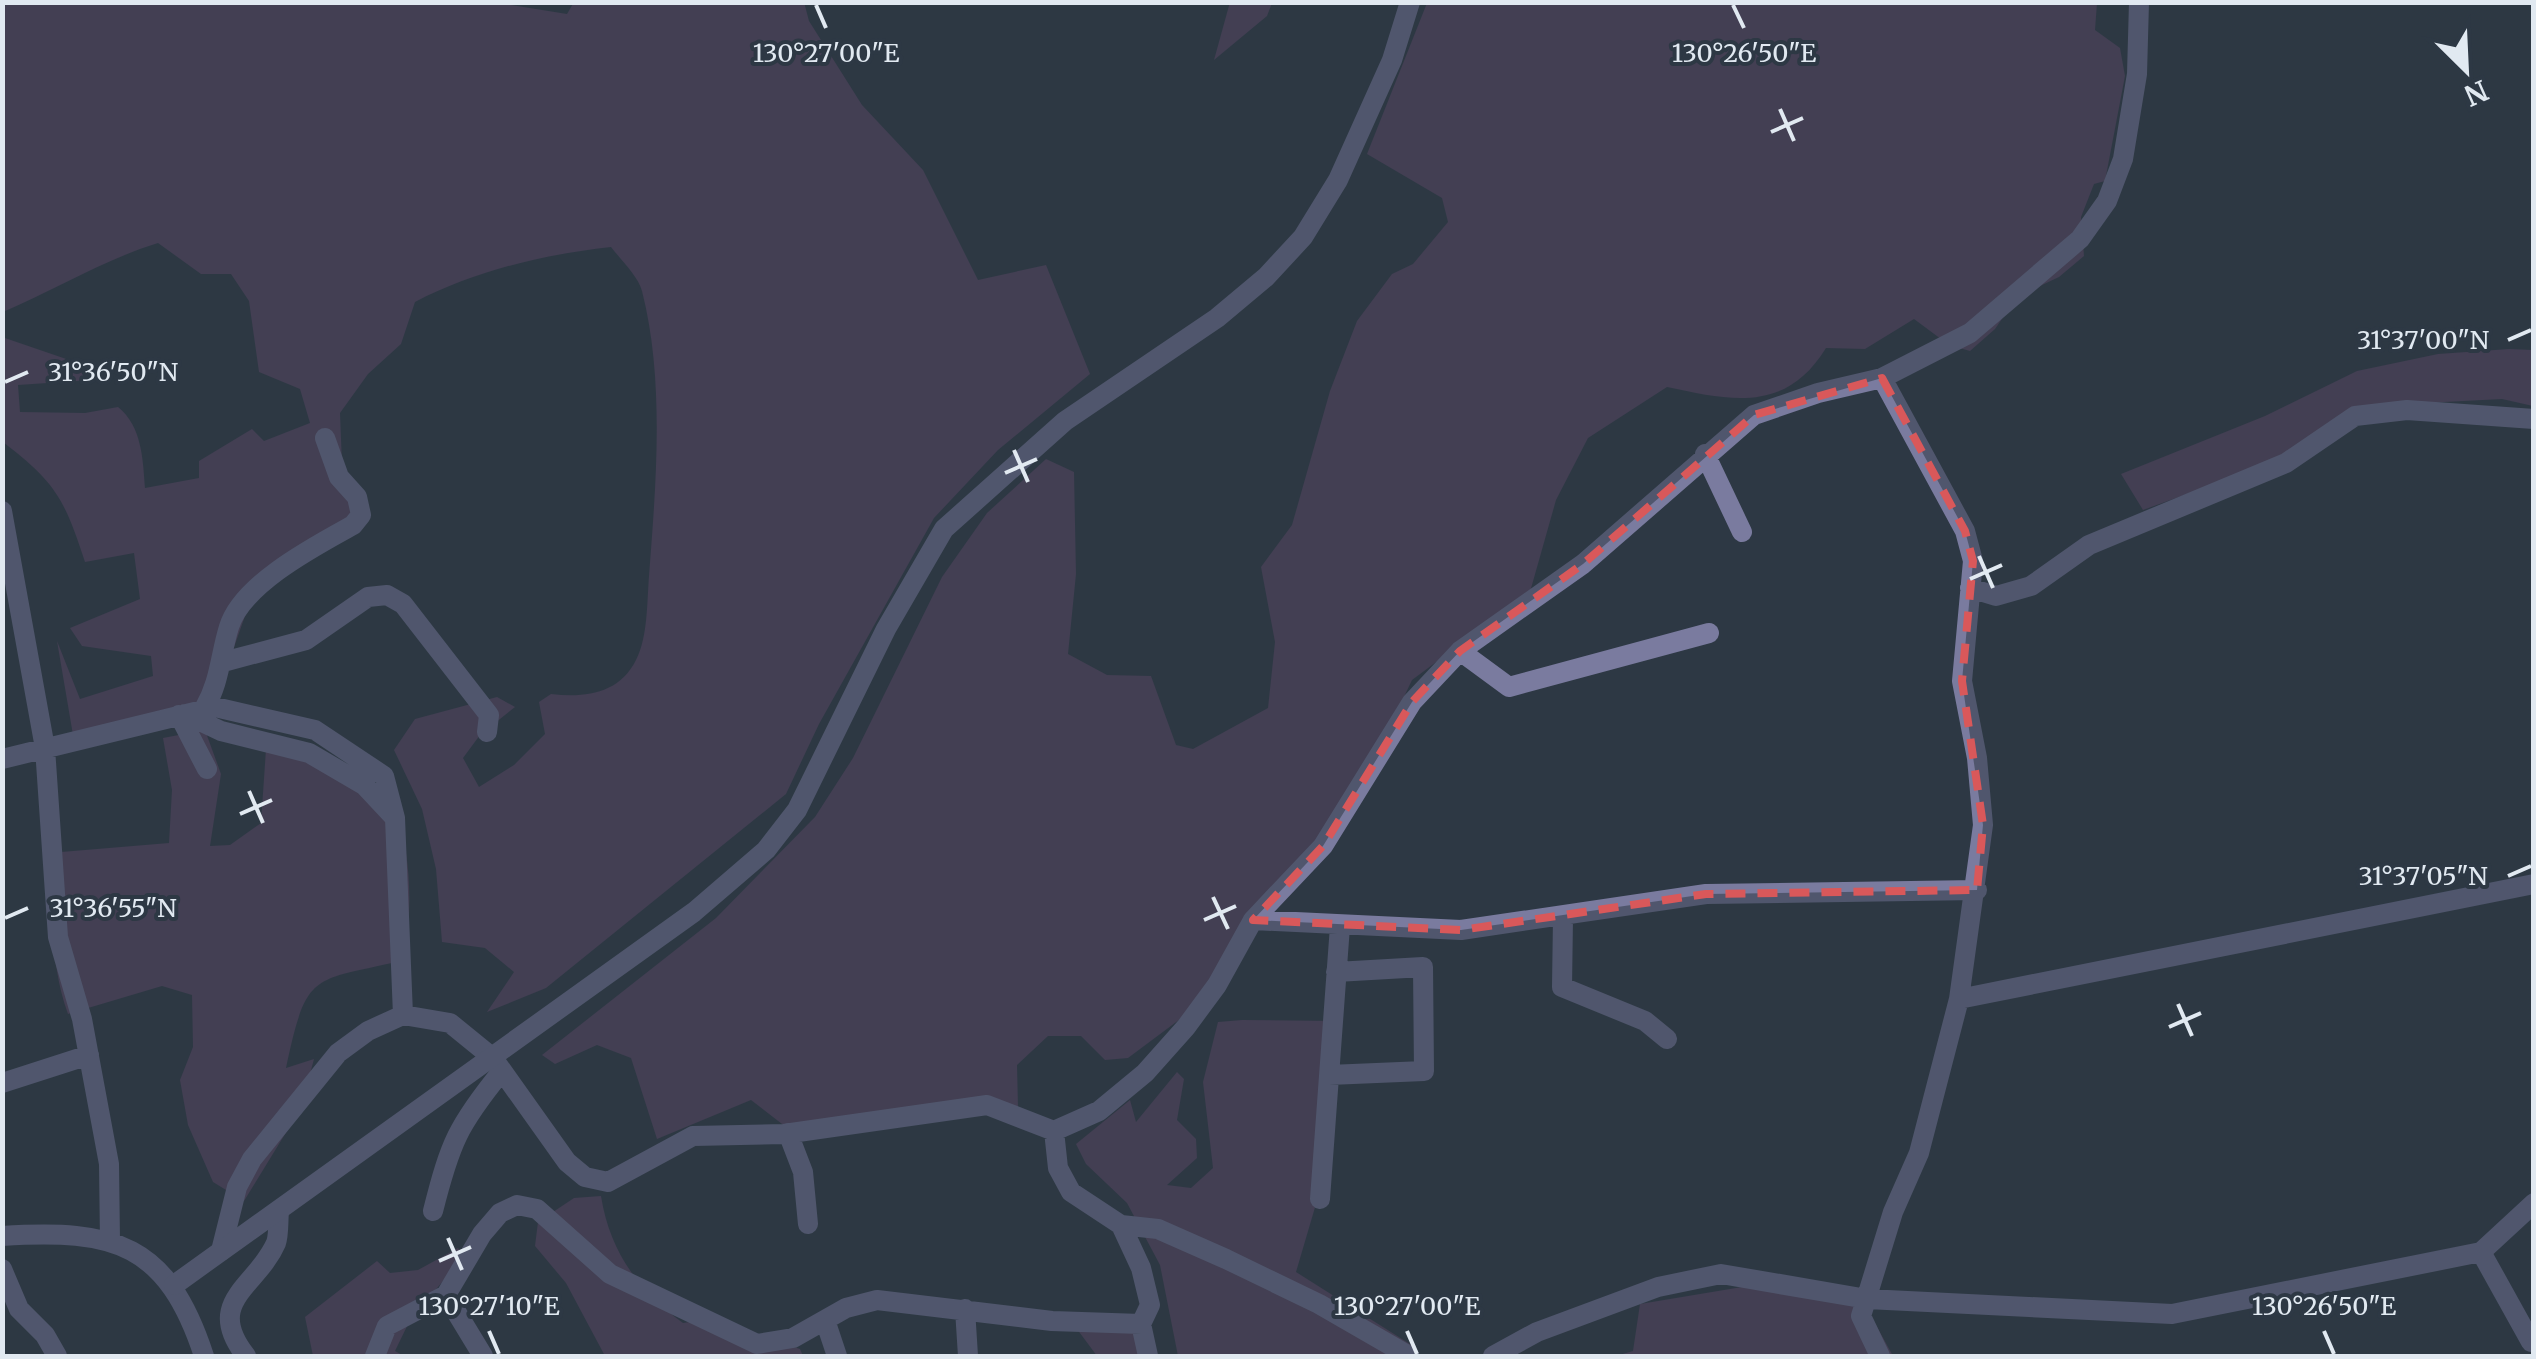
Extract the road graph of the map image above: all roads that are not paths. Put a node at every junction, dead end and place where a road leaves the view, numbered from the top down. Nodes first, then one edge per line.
1 (1410, 2) edge
2 (2138, 2) edge
3 (1882, 378) junction
4 (2534, 420) edge
5 (325, 438) dead end
6 (1705, 454) junction
7 (2, 511) edge
8 (1742, 532) dead end
9 (1970, 588) junction
10 (1709, 633) dead end
11 (1460, 651) junction
12 (223, 662) junction
13 (190, 713) junction
14 (486, 732) dead end
15 (45, 748) junction
16 (2, 759) edge
17 (207, 769) dead end
18 (2534, 884) edge
19 (1976, 890) junction
20 (1563, 918) junction
21 (1253, 920) junction
22 (1340, 926) junction
23 (1336, 972) junction
24 (1960, 999) junction
25 (404, 1015) junction
26 (1667, 1040) dead end
27 (89, 1055) junction
28 (498, 1064) junction
29 (1329, 1075) junction
30 (2, 1083) edge
31 (1054, 1131) junction
32 (788, 1133) junction
33 (1320, 1199) dead end
34 (2534, 1203) edge
35 (279, 1211) junction
36 (433, 1211) dead end
37 (808, 1224) dead end
38 (1121, 1226) junction
39 (2, 1236) edge
40 (110, 1241) junction
41 (221, 1250) junction
42 (2481, 1252) junction
43 (2, 1269) edge
44 (174, 1285) junction
45 (446, 1295) junction
46 (1866, 1299) junction
47 (965, 1310) junction
48 (825, 1320) junction
49 (1141, 1324) junction
50 (2531, 1342) dead end
51 (57, 1356) edge
52 (204, 1356) edge
53 (246, 1356) edge
54 (374, 1356) edge
55 (483, 1356) edge
56 (836, 1356) edge
57 (968, 1356) edge
58 (1148, 1356) edge
59 (1409, 1356) edge
60 (1493, 1356) edge
61 (1880, 1356) edge

1 - 28 street
2 - 3 street
3 - 6 street
3 - 9 street
4 - 9 street
5 - 12 street
6 - 8 street
6 - 11 street
7 - 15 street
9 - 19 street
10 - 11 street
11 - 21 street
12 - 13 street
12 - 14 street
13 - 15 street
13 - 17 street
13 - 25 street
15 - 16 street
15 - 27 street
18 - 24 street
19 - 20 street
19 - 24 street
20 - 22 street
20 - 26 street
21 - 22 street
21 - 31 street
22 - 23 street
23 - 29 street
23 - 29 street
24 - 46 street
25 - 28 street
25 - 41 street
27 - 30 street
27 - 40 street
28 - 32 street
28 - 35 street
28 - 36 street
29 - 33 street
31 - 32 street
31 - 38 street
32 - 37 street
34 - 42 street
35 - 41 street
35 - 53 street
38 - 49 street
38 - 59 street
39 - 40 street
40 - 44 street
41 - 44 street
42 - 46 street
42 - 50 street
43 - 51 street
44 - 52 street
45 - 48 street
45 - 54 street
45 - 55 street
46 - 60 street
46 - 61 street
47 - 48 street
47 - 49 street
47 - 57 street
48 - 56 street
49 - 58 street

